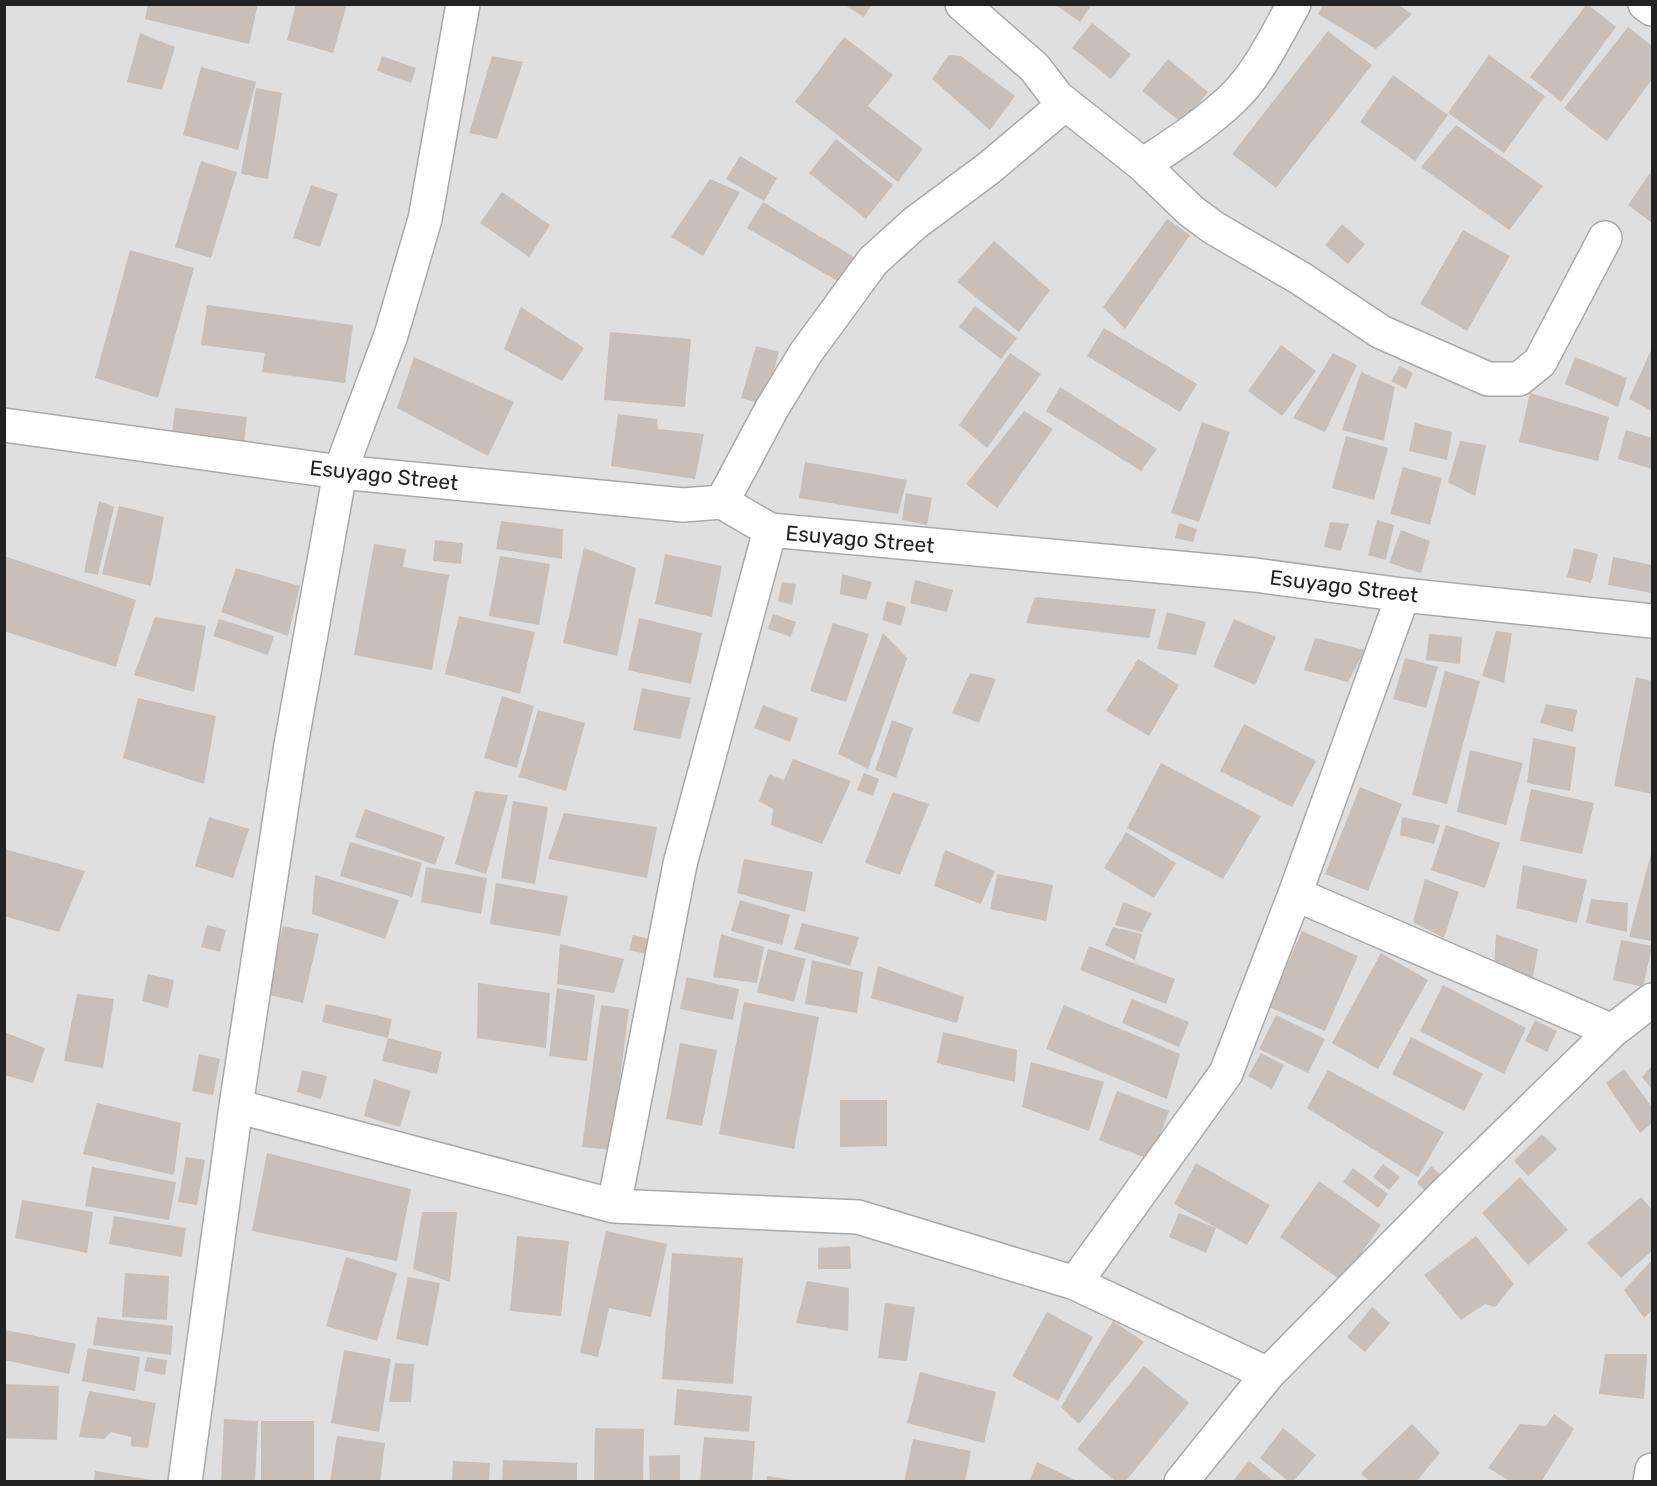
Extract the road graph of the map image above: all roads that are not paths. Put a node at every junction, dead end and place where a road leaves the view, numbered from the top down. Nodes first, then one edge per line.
1 (462, 4) edge
2 (962, 4) edge
3 (1294, 4) edge
4 (1645, 4) edge
5 (1653, 9) edge
6 (1065, 104) junction
7 (1143, 165) junction
8 (1605, 238) dead end
9 (4, 425) edge
10 (340, 472) junction
11 (722, 502) junction
12 (770, 530) junction
13 (1403, 595) junction
14 (1653, 621) edge
15 (1295, 894) junction
16 (1653, 1000) edge
17 (1612, 1030) junction
18 (236, 1106) junction
19 (614, 1206) junction
20 (1075, 1283) junction
21 (1268, 1374) junction
22 (1653, 1470) edge
23 (185, 1482) edge
24 (1181, 1482) edge
25 (1650, 1482) edge

1 - 10 street
2 - 6 street
3 - 7 street
4 - 5 street
6 - 7 street
6 - 11 street
7 - 8 street
9 - 10 street, Esuyago Street
10 - 11 street, Esuyago Street
10 - 18 street
11 - 12 street, Esuyago Street
12 - 13 street, Esuyago Street
12 - 19 street
13 - 14 street, Esuyago Street
13 - 15 street
15 - 17 street
15 - 20 street
16 - 17 street
17 - 21 street
18 - 19 street
18 - 23 street
19 - 20 street
20 - 21 street
21 - 24 street
22 - 25 street

